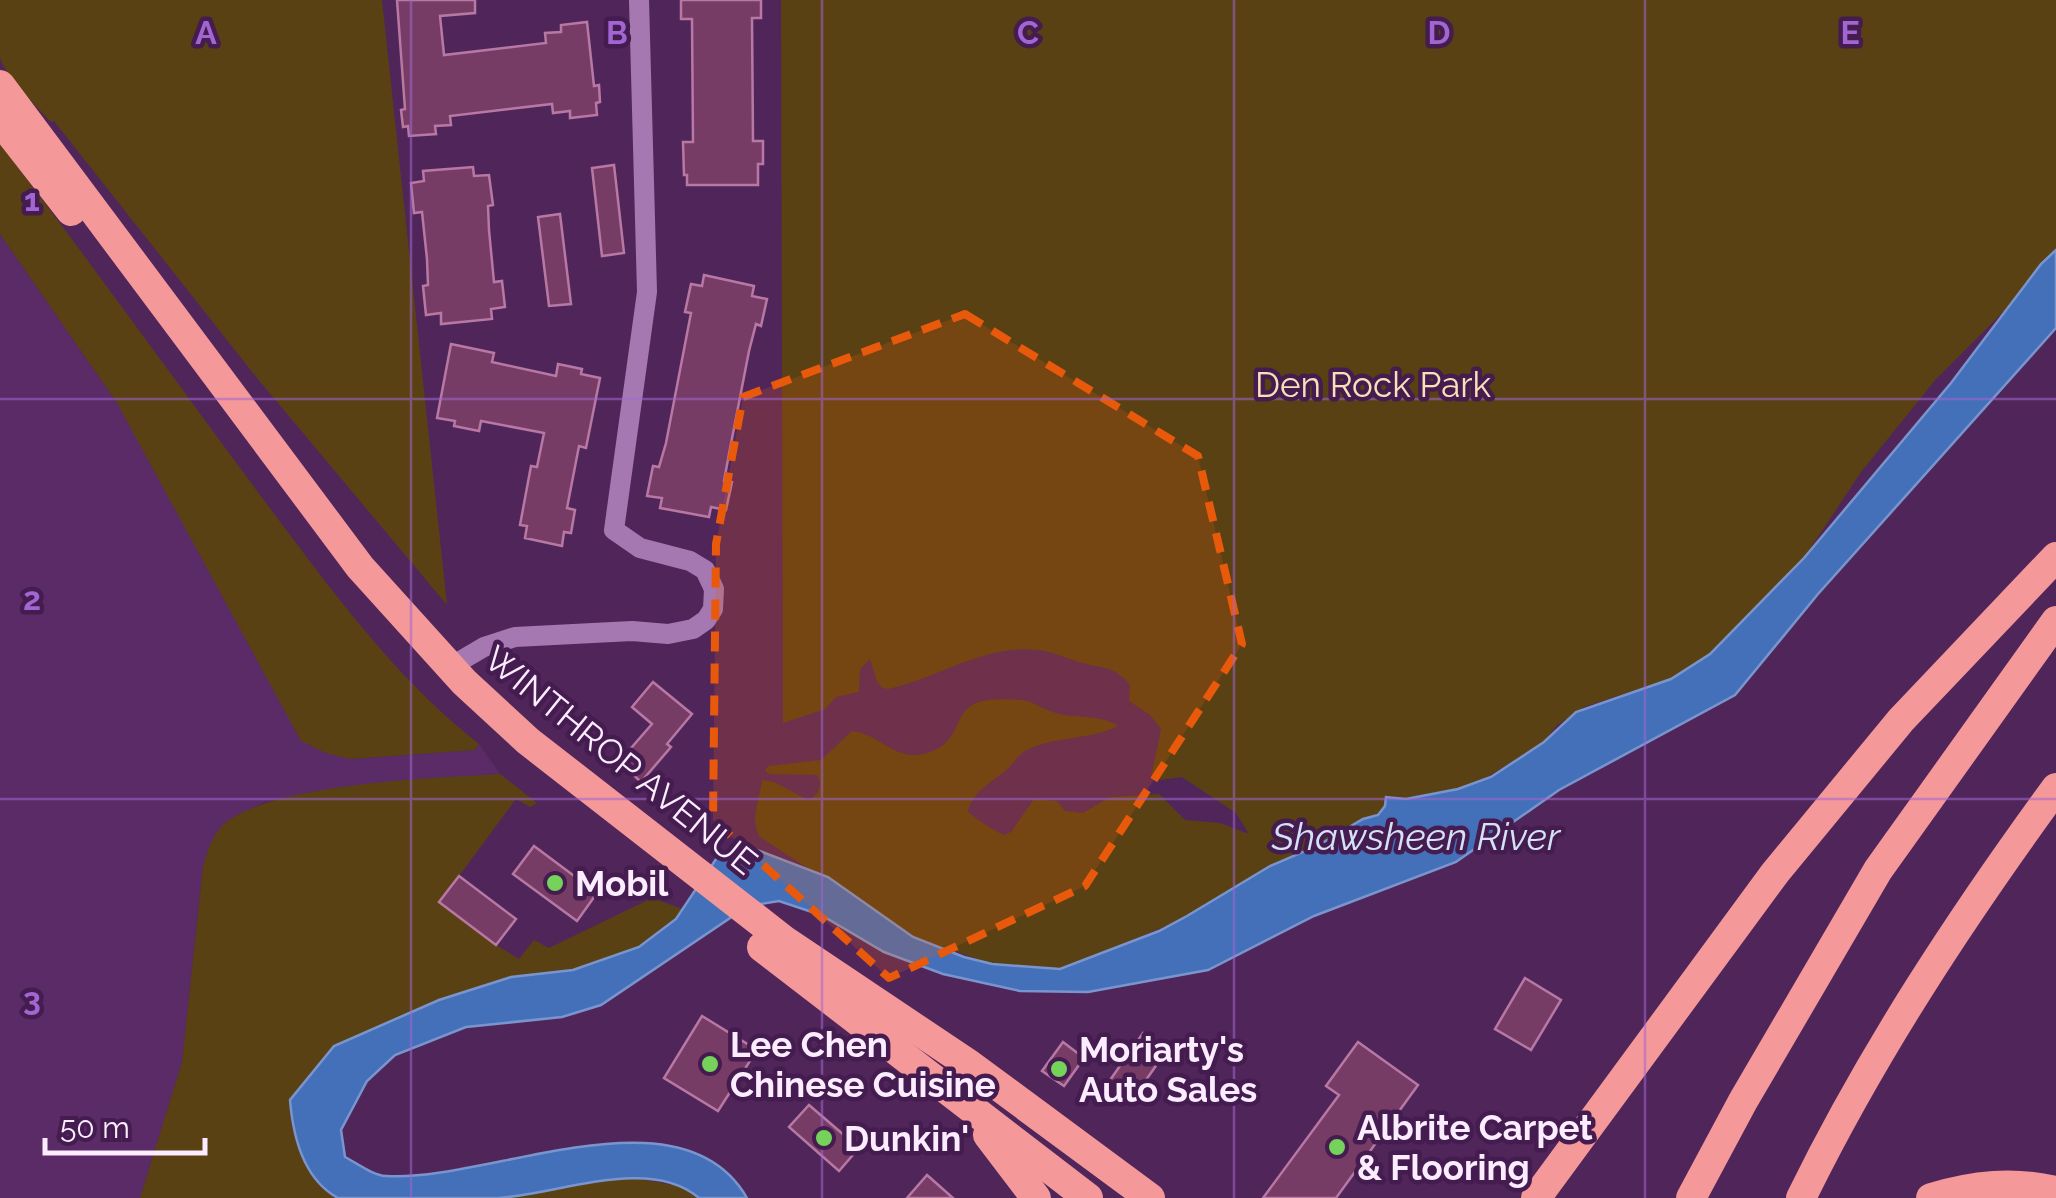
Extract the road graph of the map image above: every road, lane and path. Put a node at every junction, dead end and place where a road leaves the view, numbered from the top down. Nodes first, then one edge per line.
1 (639, 0) edge
2 (0, 85) edge
3 (0, 120) edge
4 (2056, 558) edge
5 (2056, 621) edge
6 (442, 673) junction
7 (2056, 788) edge
8 (743, 921) junction
9 (962, 1102) junction
10 (2056, 1191) edge
11 (1036, 1198) edge
12 (1088, 1198) edge
13 (1150, 1198) edge
14 (1536, 1198) edge
15 (1691, 1198) edge
16 (1801, 1198) edge
17 (1931, 1198) edge

1 - 6 street
2 - 6 highway, WINTHROP AVENUE
3 - 6 highway, WINTHROP AVENUE
4 - 14 highway
5 - 15 highway
6 - 8 highway, WINTHROP AVENUE
7 - 16 highway
8 - 9 highway, WINTHROP AVENUE
8 - 13 highway, WINTHROP AVENUE
9 - 11 highway
9 - 12 highway, WINTHROP AVENUE
10 - 17 highway

